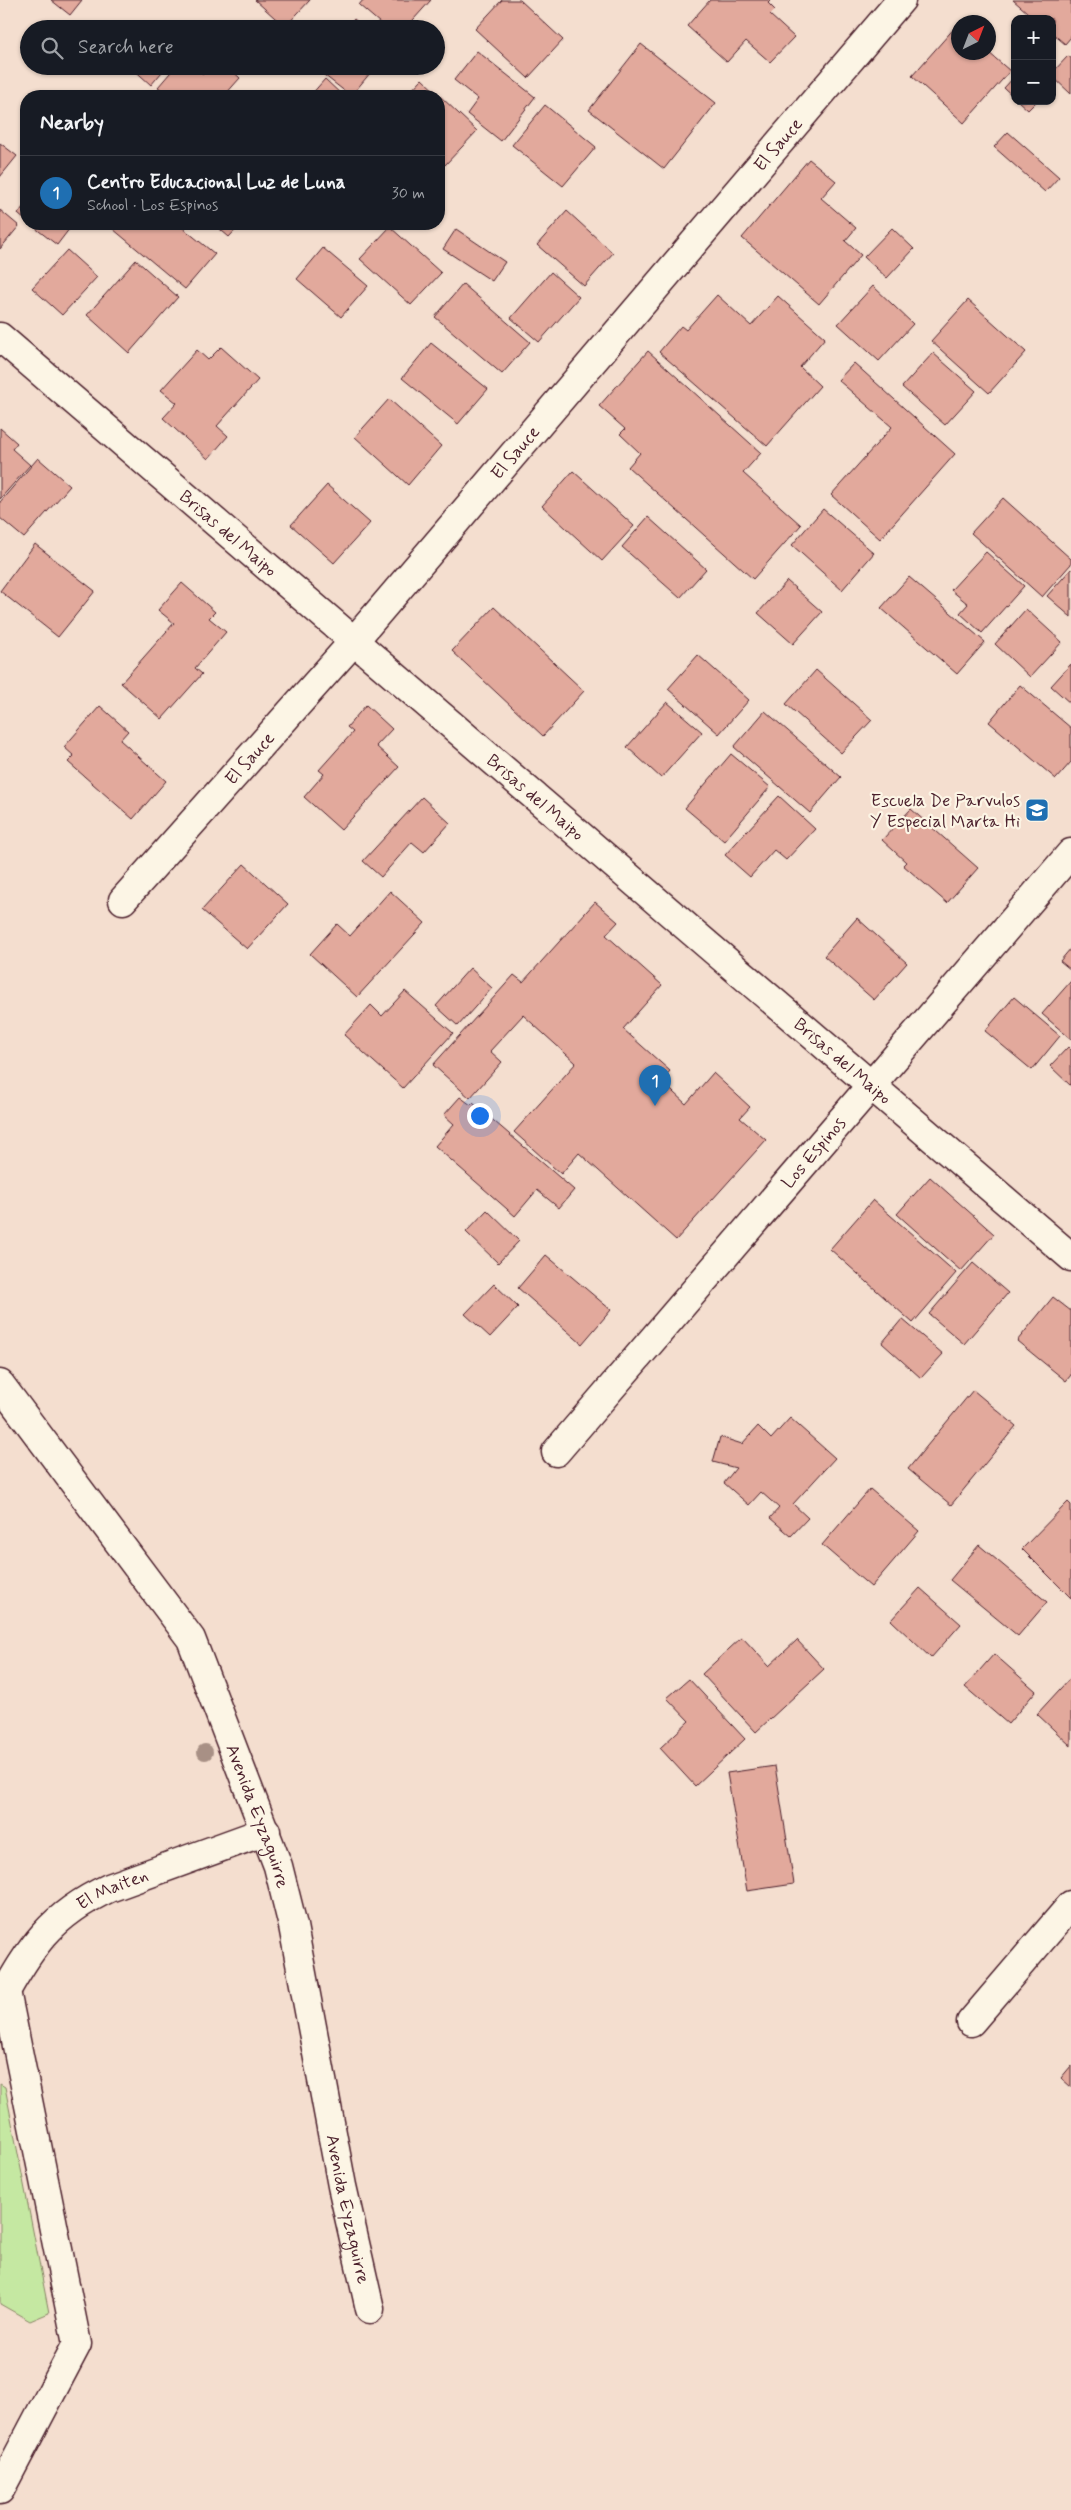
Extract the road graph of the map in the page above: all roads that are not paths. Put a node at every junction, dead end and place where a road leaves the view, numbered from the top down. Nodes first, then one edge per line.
1 (901, 0) edge
2 (0, 338) edge
3 (354, 641) junction
4 (1071, 853) edge
5 (123, 900) dead end
6 (871, 1085) junction
7 (1071, 1257) edge
8 (0, 1384) edge
9 (556, 1452) dead end
10 (266, 1831) junction
11 (1071, 1905) edge
12 (3, 1997) edge
13 (971, 2022) dead end
14 (370, 2310) dead end
15 (0, 2490) edge

1 - 3 street, El Sauce
2 - 3 street, Brisas del Maipo
3 - 5 street, El Sauce
3 - 6 street, Brisas del Maipo
4 - 6 street, Los Espinos
6 - 7 street, Brisas del Maipo
6 - 9 street, Los Espinos
8 - 10 street, Avenida Eyzaguirre
10 - 12 street, El Maiten
10 - 14 street, Avenida Eyzaguirre
11 - 13 street
12 - 15 street

